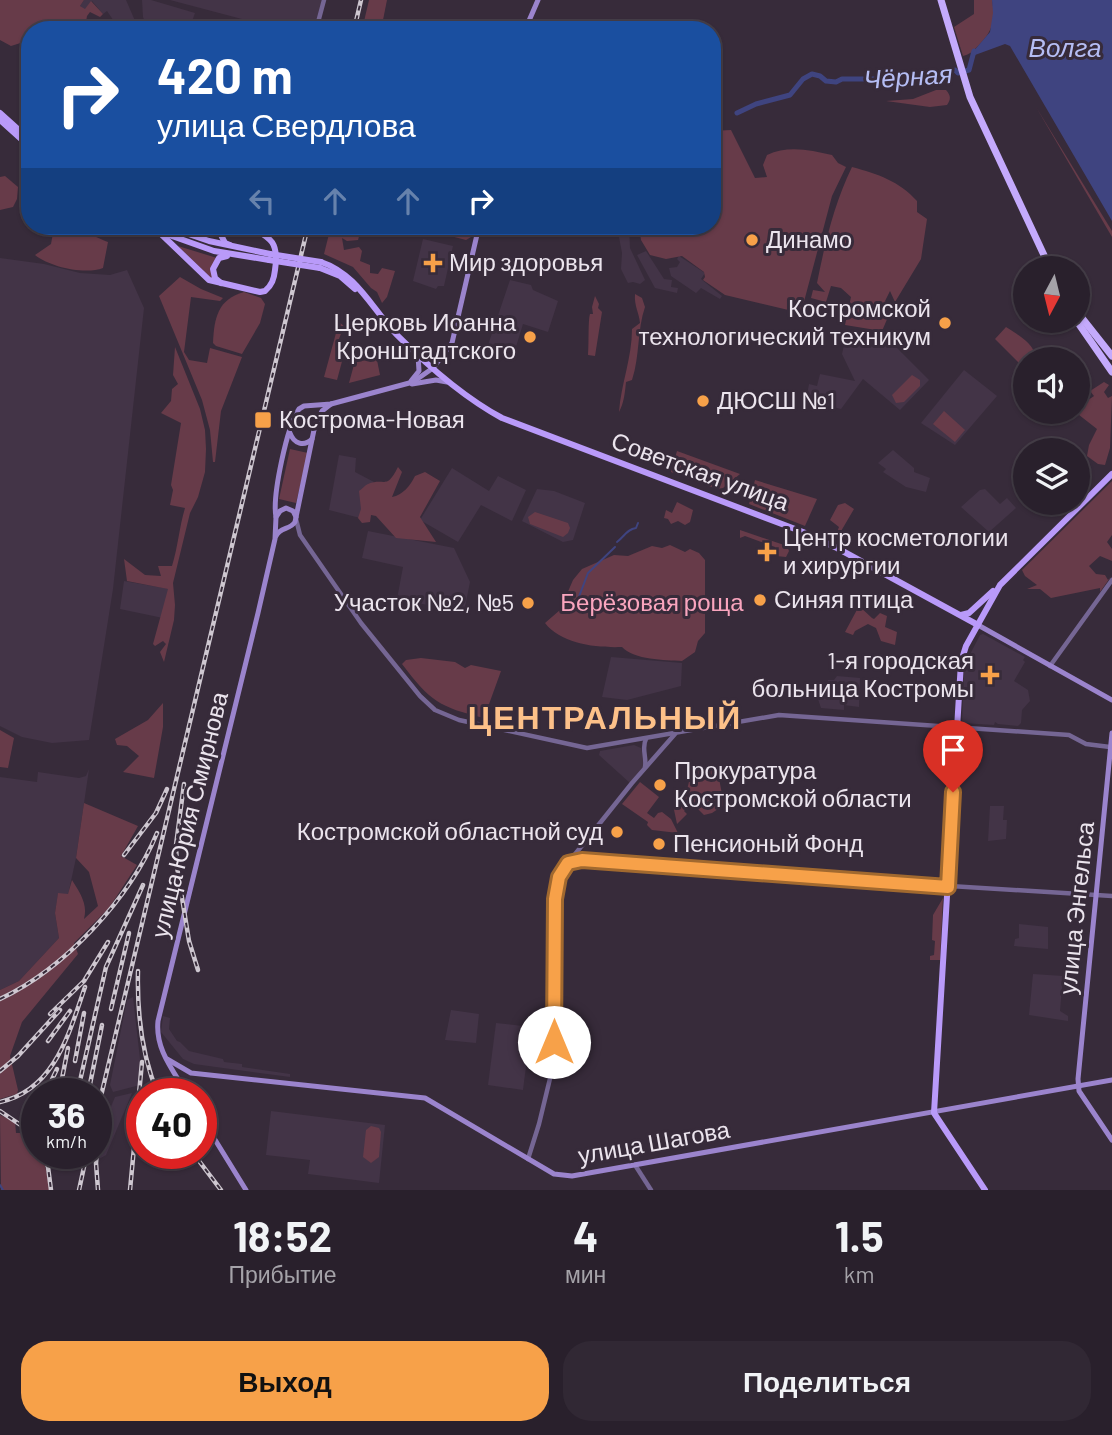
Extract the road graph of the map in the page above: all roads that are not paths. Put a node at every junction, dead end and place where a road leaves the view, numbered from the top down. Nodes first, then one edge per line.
1 (324, 0) edge
2 (537, 0) edge
3 (941, 0) edge
4 (318, 21) edge
5 (529, 21) edge
6 (0, 113) edge
7 (0, 120) edge
8 (21, 132) edge
9 (21, 139) edge
10 (160, 235) edge
11 (166, 235) edge
12 (192, 235) edge
13 (222, 235) edge
14 (263, 235) edge
15 (269, 235) edge
16 (477, 235) edge
17 (271, 240) junction
18 (235, 247) junction
19 (234, 256) junction
20 (1044, 256) edge
21 (270, 257) junction
22 (223, 285) junction
23 (1090, 328) edge
24 (1085, 333) edge
25 (418, 355) junction
26 (1112, 356) edge
27 (433, 368) junction
28 (1112, 372) edge
29 (409, 383) junction
30 (452, 383) junction
31 (331, 404) junction
32 (300, 407) junction
33 (315, 425) junction
34 (290, 430) junction
35 (313, 438) junction
36 (1112, 474) edge
37 (296, 517) junction
38 (276, 518) junction
39 (286, 528) junction
40 (300, 535) junction
41 (275, 539) junction
42 (1112, 580) edge
43 (1000, 585) junction
44 (959, 615) junction
45 (978, 625) junction
46 (1051, 666) junction
47 (1112, 700) edge
48 (957, 727) junction
49 (1112, 733) edge
50 (675, 734) junction
51 (650, 737) junction
52 (631, 741) junction
53 (1110, 747) junction
54 (644, 749) junction
55 (659, 753) junction
56 (644, 769) junction
57 (578, 857) junction
58 (948, 887) junction
59 (1095, 895) junction
60 (1112, 896) edge
61 (167, 1059) junction
62 (191, 1073) junction
63 (178, 1078) edge
64 (184, 1078) edge
65 (1112, 1080) edge
66 (1078, 1087) junction
67 (934, 1113) junction
68 (1112, 1140) edge
69 (217, 1143) edge
70 (528, 1159) junction
71 (635, 1166) junction
72 (246, 1190) edge
73 (651, 1190) edge
74 (985, 1190) edge

1 - 4 street
2 - 5 main road
3 - 20 highway
6 - 8 main road
7 - 9 main road
10 - 22 main road
11 - 19 main road
12 - 18 main road
13 - 18 main road
14 - 17 main road
15 - 17 street
16 - 27 main road
17 - 22 main road
18 - 21 main road
19 - 21 main road
19 - 22 main road
21 - 25 main road, Советская улица, bridge
23 - 26 highway
24 - 28 highway
25 - 27 main road, Советская улица
25 - 29 main road
27 - 29 main road
27 - 30 main road, Советская улица
29 - 30 main road
29 - 31 main road
30 - 44 main road, Советская улица
31 - 32 main road
31 - 33 main road
32 - 33 main road
32 - 34 main road
33 - 35 main road
34 - 35 main road
34 - 38 main road, улица Юрия Смирнова
35 - 37 main road
36 - 43 main road
37 - 38 main road
37 - 39 main road
37 - 40 street
38 - 39 main road
38 - 41 main road, улица Юрия Смирнова
39 - 40 street
39 - 41 main road
40 - 52 street
41 - 61 main road, улица Юрия Смирнова
42 - 46 street
43 - 44 main road
43 - 45 main road
44 - 45 main road, Советская улица
45 - 46 main road, Советская улица
45 - 48 main road
46 - 47 main road, Советская улица
48 - 50 street
48 - 53 street
48 - 58 main road
49 - 53 main road, улица Энгельса
50 - 51 street
50 - 55 street
51 - 52 street
51 - 54 street
51 - 55 street
52 - 54 street
53 - 59 main road, улица Энгельса
54 - 55 street
54 - 56 street
55 - 56 street
56 - 57 street
57 - 58 street
57 - 70 street
58 - 59 street
58 - 67 main road
59 - 60 street
59 - 66 main road, улица Энгельса
61 - 62 main road
61 - 63 main road, улица Юрия Смирнова
62 - 64 main road
62 - 70 main road, улица Шагова
65 - 66 main road, улица Шагова
66 - 67 main road, улица Шагова
66 - 68 main road
67 - 71 main road, улица Шагова
67 - 74 main road
69 - 72 main road
70 - 71 main road, улица Шагова
71 - 73 street

